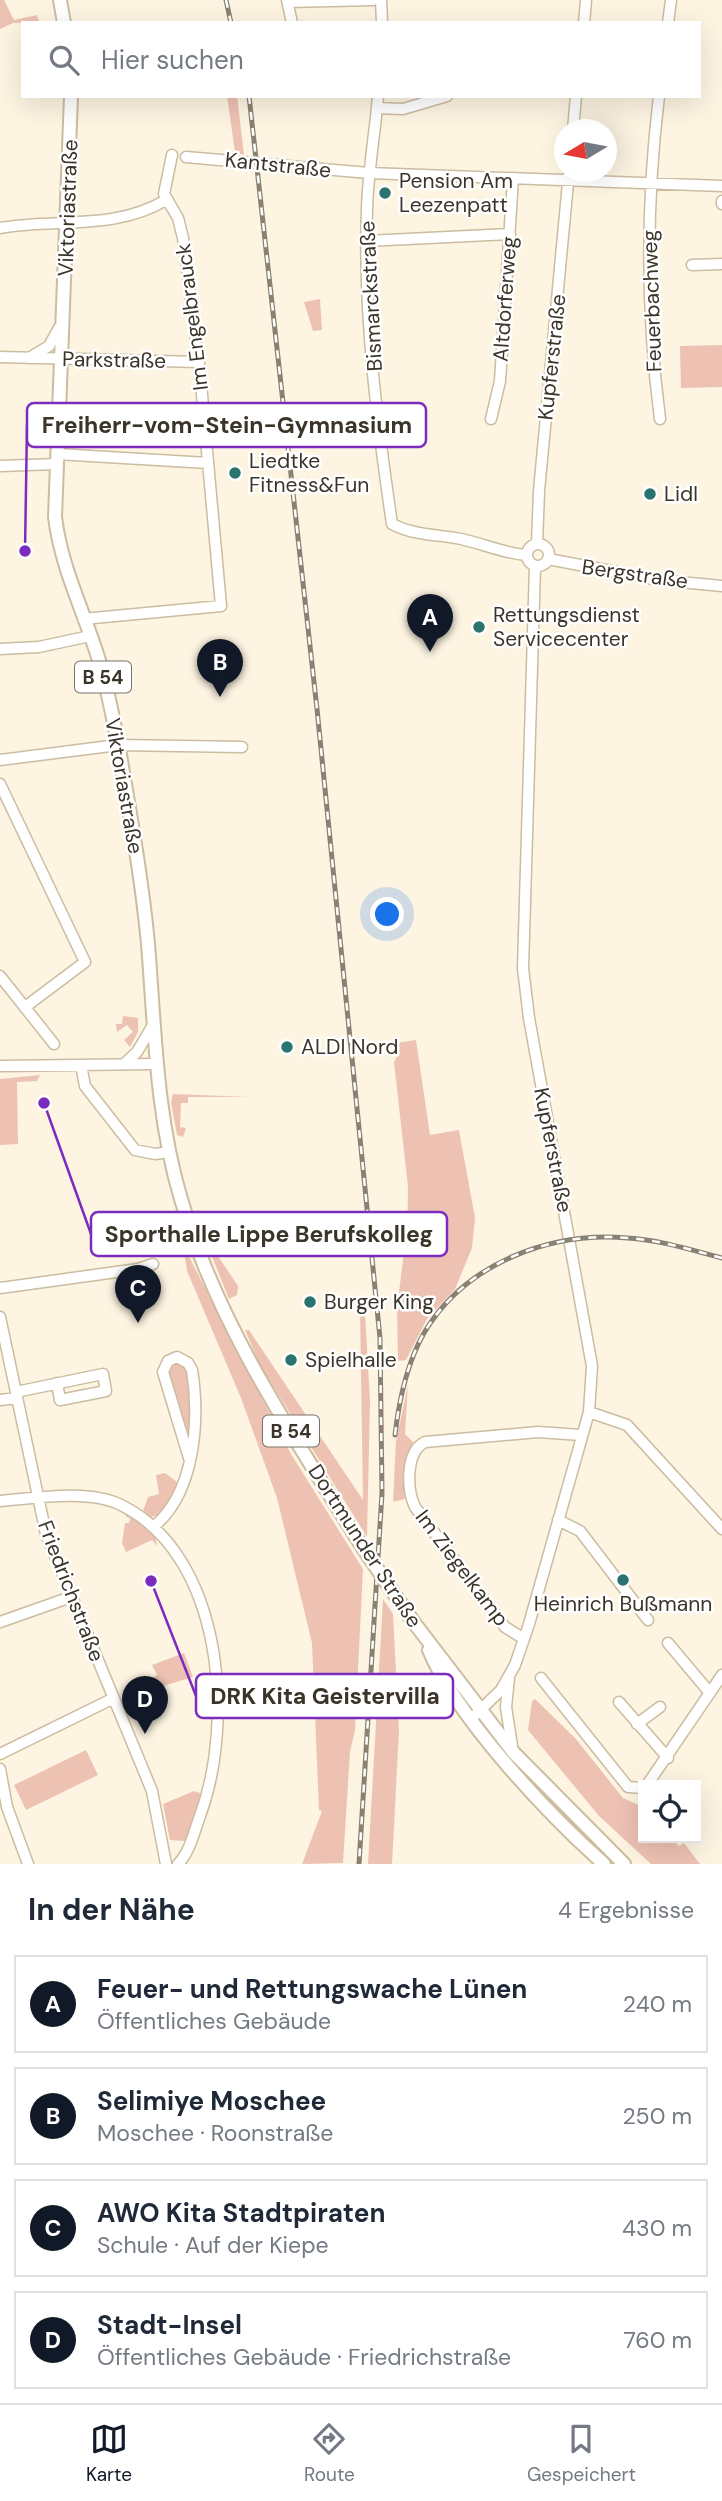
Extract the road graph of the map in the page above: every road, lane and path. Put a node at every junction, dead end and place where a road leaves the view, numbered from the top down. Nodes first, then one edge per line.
1 (60, 0) edge
2 (373, 0) edge
3 (381, 0) edge
4 (586, 0) edge
5 (671, 0) edge
6 (288, 1) edge
7 (64, 21) edge
8 (292, 21) edge
9 (382, 21) edge
10 (584, 21) edge
11 (668, 21) edge
12 (71, 98) edge
13 (378, 98) edge
14 (439, 98) edge
15 (576, 98) edge
16 (659, 98) edge
17 (377, 108) junction
18 (574, 119) edge
19 (172, 155) dead end
20 (186, 157) dead end
21 (369, 173) junction
22 (554, 177) edge
23 (513, 178) junction
24 (617, 180) edge
25 (568, 182) edge
26 (650, 182) junction
27 (722, 186) edge
28 (166, 200) junction
29 (68, 223) junction
30 (0, 228) edge
31 (510, 234) junction
32 (366, 241) junction
33 (722, 264) edge
34 (692, 265) dead end
35 (63, 318) junction
36 (0, 358) edge
37 (29, 358) junction
38 (61, 359) junction
39 (198, 362) junction
40 (491, 419) dead end
41 (660, 419) dead end
42 (57, 459) junction
43 (208, 463) junction
44 (0, 466) edge
45 (537, 544) junction
46 (526, 555) junction
47 (548, 559) junction
48 (535, 566) junction
49 (722, 586) edge
50 (83, 619) junction
51 (90, 636) junction
52 (0, 649) edge
53 (118, 745) junction
54 (242, 747) dead end
55 (0, 760) edge
56 (0, 784) edge
57 (0, 976) edge
58 (25, 1007) junction
59 (153, 1025) junction
60 (54, 1044) dead end
61 (124, 1064) junction
62 (155, 1064) junction
63 (0, 1066) edge
64 (82, 1070) junction
65 (169, 1152) junction
66 (153, 1264) dead end
67 (0, 1288) edge
68 (0, 1317) edge
69 (57, 1383) junction
70 (16, 1395) junction
71 (0, 1400) edge
72 (589, 1412) junction
73 (581, 1435) junction
74 (189, 1458) junction
75 (38, 1499) junction
76 (0, 1501) edge
77 (558, 1520) junction
78 (153, 1527) junction
79 (722, 1529) edge
80 (71, 1597) junction
81 (648, 1620) dead end
82 (0, 1622) edge
83 (524, 1639) junction
84 (667, 1643) dead end
85 (722, 1675) edge
86 (510, 1678) junction
87 (541, 1678) dead end
88 (710, 1693) junction
89 (114, 1698) junction
90 (619, 1702) dead end
91 (660, 1707) dead end
92 (476, 1714) junction
93 (637, 1724) junction
94 (514, 1753) junction
95 (0, 1754) edge
96 (667, 1758) junction
97 (0, 1769) edge
98 (650, 1780) edge
99 (638, 1787) edge
100 (179, 1863) edge
101 (28, 1864) edge
102 (166, 1864) edge
103 (192, 1864) edge
104 (604, 1864) edge
105 (624, 1864) edge

1 - 7 main road
2 - 6 street
3 - 9 street
4 - 10 street
5 - 11 street
6 - 8 street
12 - 29 main road, Viktoriastraße / B 54
13 - 17 street, Bismarckstraße
14 - 17 street
15 - 18 street
16 - 26 street, Feuerbachweg
17 - 21 street, Bismarckstraße
19 - 28 street
20 - 21 street, Kantstraße
21 - 23 street, Kantstraße
21 - 32 street, Bismarckstraße
22 - 23 street, Kantstraße
23 - 31 street, Altdorferweg
24 - 26 street, Kantstraße
25 - 45 street, Kupferstraße
26 - 27 street, Kantstraße
26 - 41 street, Feuerbachweg
28 - 29 street
28 - 39 street, Im Engelbrauck
29 - 30 street
29 - 35 main road, Viktoriastraße / B 54
31 - 32 street
31 - 40 street, Altdorferweg
32 - 46 street, Bismarckstraße
33 - 34 street
35 - 37 street, Parkstraße
35 - 38 main road, Viktoriastraße / B 54
36 - 37 street, Parkstraße
37 - 38 street, Parkstraße
38 - 39 street, Parkstraße
38 - 42 main road, Viktoriastraße / B 54
39 - 43 street, Im Engelbrauck
42 - 43 street
42 - 44 street
42 - 50 main road, Viktoriastraße / B 54
43 - 50 street, Im Engelbrauck
45 - 46 street
45 - 47 street
46 - 48 street
47 - 48 street
47 - 49 street, Bergstraße
48 - 72 street, Kupferstraße
50 - 51 main road, Viktoriastraße / B 54
51 - 52 street
51 - 53 main road, Viktoriastraße / B 54
53 - 54 street
53 - 55 street
53 - 59 main road, Viktoriastraße / B 54
56 - 58 street
57 - 58 street
58 - 60 street
59 - 61 street
59 - 62 main road, Viktoriastraße / B 54
61 - 62 street
61 - 64 street
62 - 65 main road, Dortmunder Straße / B 54
63 - 64 street
64 - 65 street
65 - 92 main road, Dortmunder Straße / B 54, bridge
66 - 67 street
68 - 70 street, Friedrichstraße
69 - 69 street
69 - 70 street
70 - 71 street
70 - 75 street, Friedrichstraße
72 - 73 street, Kupferstraße
72 - 79 street
73 - 77 street, Kupferstraße
73 - 83 street, Im Ziegelkamp
74 - 74 street
74 - 78 street
75 - 76 street
75 - 78 street
75 - 80 street, Friedrichstraße
77 - 81 street
77 - 83 street, Kupferstraße
78 - 100 street
80 - 82 street
80 - 89 street, Friedrichstraße
83 - 86 street, Kupferstraße
84 - 88 street
85 - 88 street
86 - 92 street, Kupferstraße
86 - 94 street
87 - 99 street
88 - 96 street
89 - 95 street
89 - 102 street, Friedrichstraße
90 - 93 street
91 - 93 street
92 - 94 main road, Dortmunder Straße / B 54
92 - 104 main road, Dortmunder Straße / B 54
93 - 96 street
94 - 105 main road, Dortmunder Straße / B 54
96 - 98 street
97 - 101 street
100 - 103 street

